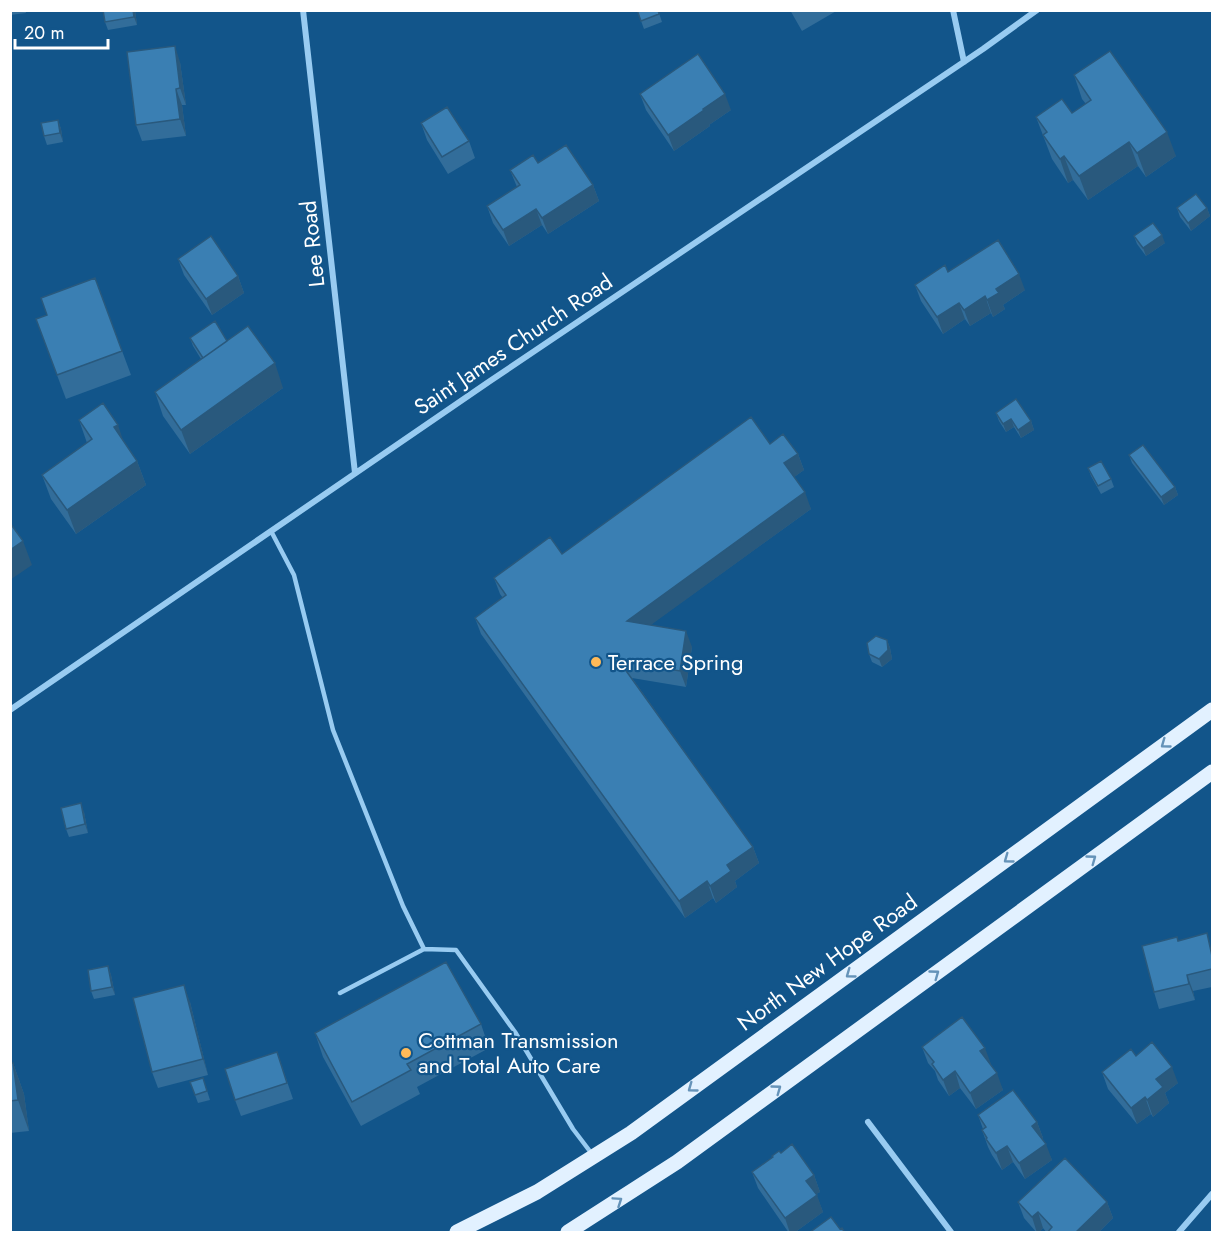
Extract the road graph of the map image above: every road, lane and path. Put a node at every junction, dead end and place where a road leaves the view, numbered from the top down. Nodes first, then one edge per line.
1 (303, 10) edge
2 (953, 10) edge
3 (1037, 10) edge
4 (964, 62) junction
5 (356, 473) junction
6 (271, 531) junction
7 (10, 710) edge
8 (1212, 710) edge
9 (1212, 772) edge
10 (424, 949) junction
11 (340, 993) dead end
12 (868, 1122) dead end
13 (594, 1156) junction
14 (1212, 1194) edge
15 (457, 1233) edge
16 (568, 1233) edge
17 (951, 1233) edge
18 (1179, 1233) edge

1 - 5 street, Lee Road
2 - 4 street
3 - 4 street, Saint James Church Road
4 - 5 street, Saint James Church Road
5 - 6 street, Saint James Church Road
6 - 7 street, Saint James Church Road
6 - 10 lane
8 -> 13 main road, North New Hope Road
16 -> 9 main road
10 - 11 lane
10 - 13 lane
12 - 17 street
13 - 15 main road, North New Hope Road
14 - 18 street

